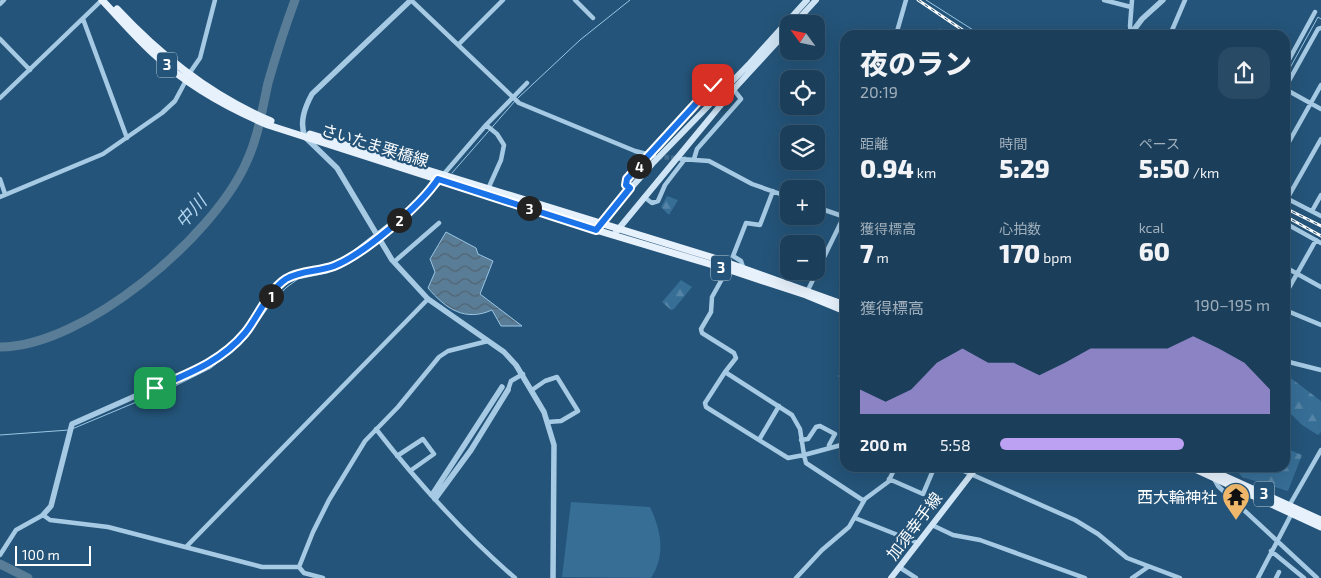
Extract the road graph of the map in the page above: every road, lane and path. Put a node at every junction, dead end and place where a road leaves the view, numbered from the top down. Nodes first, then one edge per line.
1 (4, 0) edge
2 (102, 0) edge
3 (108, 0) edge
4 (215, 0) edge
5 (411, 0) edge
6 (503, 0) edge
7 (575, 0) edge
8 (807, 0) edge
9 (816, 0) edge
10 (906, 0) edge
11 (1104, 0) edge
12 (1132, 0) edge
13 (1163, 0) edge
14 (1185, 0) edge
15 (0, 4) edge
16 (1131, 7) junction
17 (1315, 12) dead end
18 (798, 15) edge
19 (798, 15) edge
20 (83, 18) junction
21 (593, 18) dead end
22 (1321, 28) edge
23 (897, 30) edge
24 (1130, 30) edge
25 (1134, 30) edge
26 (1172, 30) edge
27 (780, 33) edge
28 (0, 39) edge
29 (780, 39) edge
30 (458, 44) junction
31 (1290, 57) edge
32 (30, 70) junction
33 (188, 77) junction
34 (1290, 79) edge
35 (527, 83) dead end
36 (1321, 84) edge
37 (731, 88) junction
38 (1290, 91) edge
39 (0, 98) edge
40 (515, 100) junction
41 (1310, 104) junction
42 (1321, 110) edge
43 (486, 125) junction
44 (303, 134) junction
45 (127, 138) junction
46 (1321, 139) edge
47 (1290, 140) edge
48 (648, 156) junction
49 (654, 156) tunnel mouth
50 (694, 160) junction
51 (0, 178) edge
52 (445, 178) junction
53 (630, 188) junction
54 (488, 189) junction
55 (773, 191) junction
56 (1290, 191) edge
57 (6, 194) junction
58 (780, 194) edge
59 (1321, 195) edge
60 (0, 197) edge
61 (644, 197) junction
62 (1290, 200) edge
63 (825, 210) edge
64 (1312, 211) junction
65 (840, 214) edge
66 (1321, 216) edge
67 (600, 222) junction
68 (439, 223) dead end
69 (840, 226) edge
70 (1290, 226) edge
71 (619, 228) junction
72 (596, 230) junction
73 (614, 235) junction
74 (380, 237) junction
75 (1319, 242) edge
76 (394, 262) junction
77 (727, 270) junction
78 (1290, 270) edge
79 (744, 272) junction
80 (1297, 274) junction
81 (1290, 286) edge
82 (1321, 287) edge
83 (808, 290) junction
84 (428, 299) junction
85 (840, 303) edge
86 (840, 309) edge
87 (1290, 312) edge
88 (1321, 325) edge
89 (488, 341) junction
90 (1290, 362) edge
91 (1321, 370) edge
92 (725, 372) junction
93 (522, 374) junction
94 (505, 388) joint
95 (532, 390) junction
96 (779, 406) junction
97 (548, 422) junction
98 (376, 430) junction
99 (759, 440) junction
100 (801, 440) junction
101 (840, 445) edge
102 (829, 448) junction
103 (1321, 450) edge
104 (804, 455) junction
105 (397, 456) junction
106 (1319, 460) edge
107 (410, 472) junction
108 (893, 472) edge
109 (932, 472) edge
110 (966, 472) edge
111 (1204, 472) edge
112 (1215, 472) edge
113 (971, 474) junction
114 (1213, 476) junction
115 (889, 479) junction
116 (433, 497) junction
117 (864, 501) junction
118 (1289, 506) junction
119 (1292, 513) junction
120 (43, 515) junction
121 (855, 518) junction
122 (1321, 520) edge
123 (932, 525) junction
124 (1321, 526) edge
125 (1277, 540) junction
126 (918, 543) junction
127 (187, 546) junction
128 (1270, 551) junction
129 (0, 555) edge
130 (299, 566) junction
131 (899, 567) junction
132 (1148, 567) junction
133 (1279, 572) dead end
134 (323, 578) edge
135 (515, 578) edge
136 (553, 578) edge
137 (796, 578) edge
138 (891, 578) edge
139 (916, 578) edge
140 (1085, 578) edge
141 (1132, 578) edge
142 (1180, 578) edge
143 (1258, 578) edge
144 (1276, 578) edge
145 (1304, 578) edge
146 (1317, 578) edge

1 - 15 street
2 - 20 street
2 - 33 main road, さいたま栗橋線 / 3
3 - 33 main road, さいたま栗橋線 / 3
4 - 33 street
5 - 30 street
5 - 44 street
6 - 30 street
7 - 21 street
8 - 18 main road
9 - 19 main road
10 - 23 street
11 - 16 street
12 - 16 street
13 - 25 street
14 - 26 street
16 - 24 street
17 - 31 street
20 - 32 street
20 - 45 street
22 - 34 street
27 - 37 main road
28 - 32 street
29 - 37 main road
30 - 40 street
32 - 39 street
33 - 44 main road, さいたま栗橋線 / 3
33 - 45 street
35 - 40 street
36 - 41 street
37 - 48 street
37 - 50 street
37 - 53 main road
37 - 61 main road
38 - 41 street
40 - 43 street
40 - 48 street
41 - 42 street
41 - 47 street
43 - 52 street
43 - 54 street
44 - 52 main road, さいたま栗橋線 / 3
44 - 74 street
45 - 57 street
46 - 56 street
48 - 49 street
48 - 53 street
50 - 55 street
50 - 61 street
51 - 57 street
52 - 54 main road, さいたま栗橋線 / 3
52 - 72 main road, さいたま栗橋線 / 3
52 - 74 street
53 - 67 main road
54 - 67 main road, さいたま栗橋線 / 3
55 - 58 street
55 - 79 street
57 - 60 street
59 - 64 street
61 - 71 main road
62 - 64 street
63 - 65 street
64 - 66 street
67 - 71 main road, さいたま栗橋線 / 3
67 - 72 main road
68 - 76 street
69 - 83 street
70 - 75 street
71 - 73 main road
71 - 79 main road, さいたま栗橋線 / 3
72 - 73 main road, さいたま栗橋線 / 3
73 - 77 main road, さいたま栗橋線 / 3
74 - 76 street
74 - 120 street
75 - 80 street
76 - 84 street
77 - 79 main road, さいたま栗橋線 / 3
77 - 92 street
78 - 80 street
79 - 83 main road, さいたま栗橋線 / 3
79 - 86 main road, さいたま栗橋線 / 3
80 - 81 street
80 - 82 street
83 - 85 main road, さいたま栗橋線 / 3
84 - 89 street
84 - 127 street
87 - 88 street
89 - 93 street
89 - 98 street
90 - 91 street
92 - 96 street
92 - 99 street
93 - 94 street
93 - 95 street
94 - 116 street
95 - 97 street
95 - 97 street
96 - 99 street
96 - 100 street
97 - 136 street
98 - 105 street
98 - 130 street
99 - 104 street
100 - 102 street
100 - 104 street
101 - 102 street
102 - 104 street
103 - 106 street
104 - 117 street
105 - 107 street
105 - 107 street
106 - 118 street
107 - 116 street
108 - 115 street
109 - 115 street
110 - 113 street
111 - 114 main road, 3
112 - 118 main road, 3
113 - 123 main road, 加須幸手線
113 - 132 street
114 - 119 main road, 3
114 - 125 street
115 - 117 street
116 - 135 street
117 - 121 street
118 - 122 main road, 3
119 - 124 main road, 3
119 - 125 street
120 - 127 street
120 - 129 street
121 - 126 street
121 - 137 street
123 - 126 main road, 加須幸手線
123 - 140 street
125 - 128 street
125 - 146 street
126 - 131 main road, 加須幸手線
127 - 130 street
128 - 143 street
128 - 145 street
130 - 134 street
131 - 138 main road, 加須幸手線
131 - 139 street
132 - 141 street
132 - 142 street
133 - 144 street

